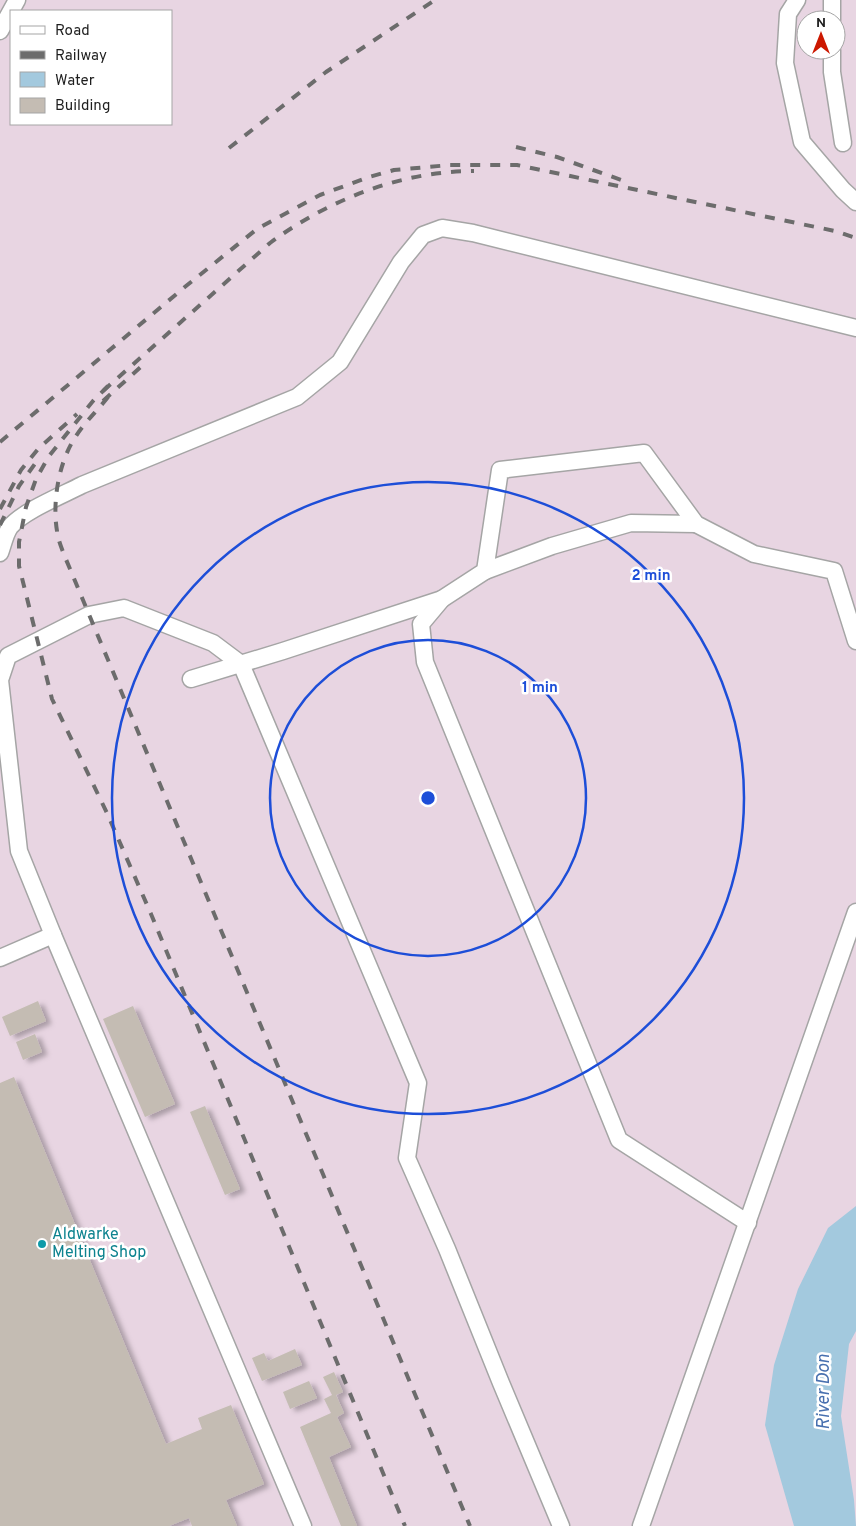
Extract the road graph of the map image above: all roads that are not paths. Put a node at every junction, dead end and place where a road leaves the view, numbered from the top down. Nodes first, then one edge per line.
1 (797, 0) edge
2 (10, 13) edge
3 (0, 31) edge
4 (832, 60) edge
5 (842, 143) dead end
6 (856, 202) edge
7 (856, 328) edge
8 (696, 524) junction
9 (0, 553) edge
10 (485, 571) junction
11 (442, 598) junction
12 (856, 641) edge
13 (240, 664) junction
14 (191, 679) dead end
15 (856, 912) edge
16 (53, 935) junction
17 (0, 958) edge
18 (748, 1223) junction
19 (303, 1526) edge
20 (561, 1526) edge
21 (641, 1526) edge

1 - 6 lane
2 - 3 lane
4 - 5 lane
7 - 9 lane
8 - 10 lane
8 - 10 lane
8 - 12 lane
10 - 11 lane
11 - 13 lane
11 - 18 lane
13 - 14 lane
13 - 16 lane
13 - 20 lane
15 - 18 lane
16 - 17 lane
16 - 19 lane
18 - 21 lane

